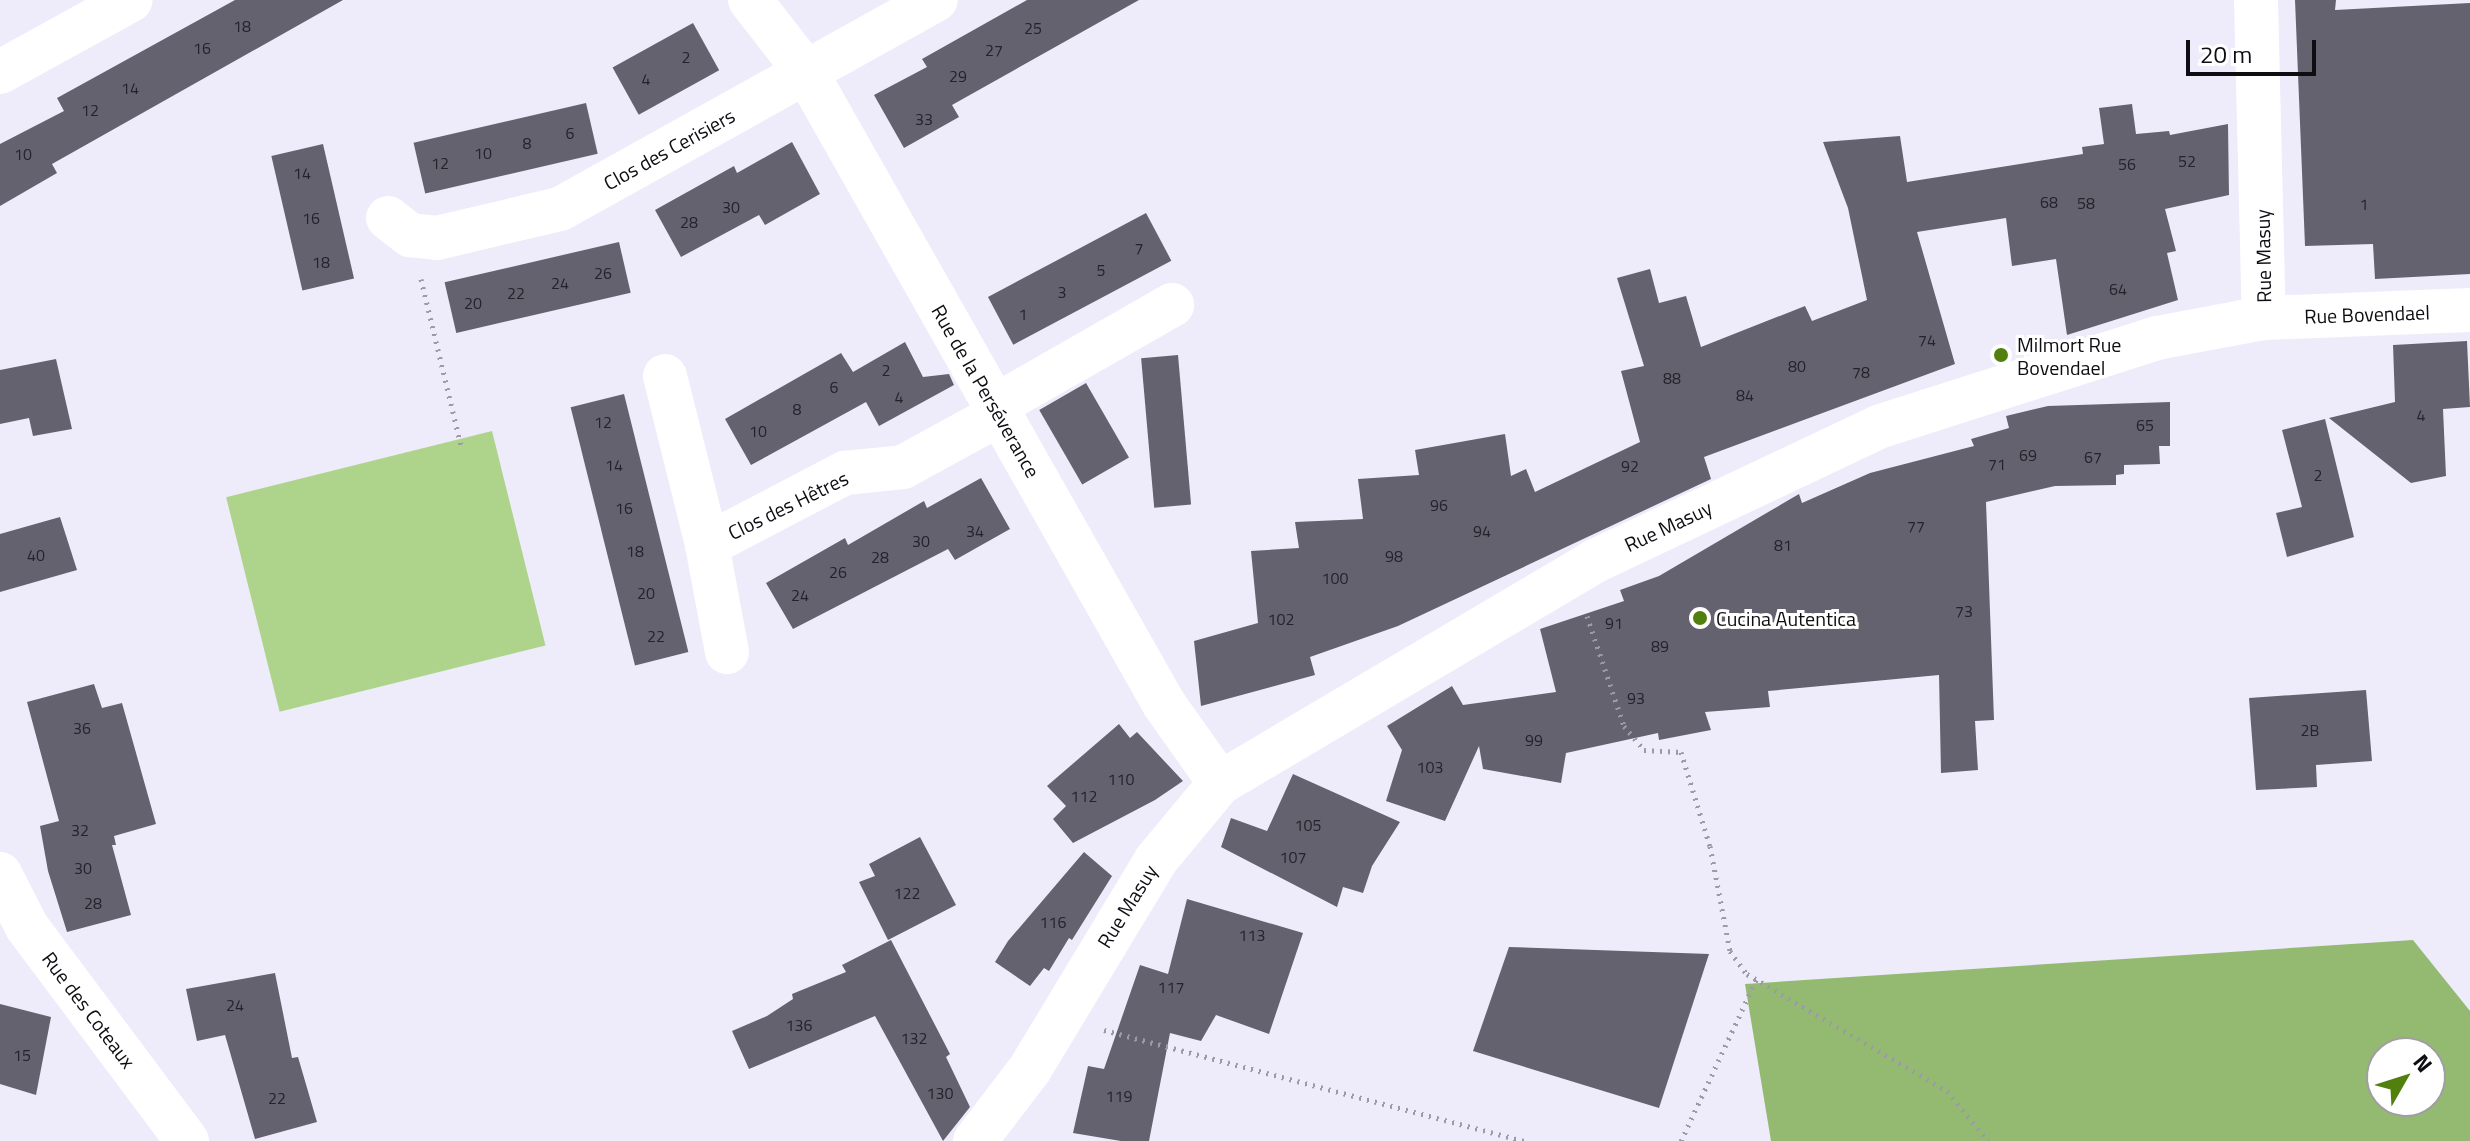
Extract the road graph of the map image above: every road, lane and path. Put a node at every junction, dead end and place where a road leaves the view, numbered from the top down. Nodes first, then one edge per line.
1 (131, 0) edge
2 (750, 0) edge
3 (936, 0) edge
4 (2256, 0) edge
5 (0, 72) edge
6 (806, 72) junction
7 (399, 226) joint
8 (1172, 305) dead end
9 (2470, 310) edge
10 (2264, 318) junction
11 (665, 376) dead end
12 (998, 410) junction
13 (461, 445) dead end
14 (707, 545) junction
15 (1573, 573) junction
16 (727, 652) dead end
17 (1220, 783) junction
18 (0, 874) edge
19 (1756, 980) junction
20 (1060, 1019) junction
21 (187, 1141) edge
22 (975, 1141) edge
23 (1525, 1141) edge
24 (1681, 1141) edge
25 (1988, 1141) edge

1 - 5 street
2 - 6 street, Rue de la Perséverance
3 - 6 street, Clos des Cerisiers
4 - 10 street, Rue Masuy
6 - 7 street, Clos des Cerisiers
6 - 12 street, Rue de la Perséverance
7 - 13 path
8 - 12 street, Clos des Hêtres
9 - 10 street, Rue Bovendael
10 - 15 street, Rue Masuy
11 - 14 street, Clos des Hêtres
12 - 14 street, Clos des Hêtres
12 - 17 street, Rue de la Perséverance
14 - 16 street, Clos des Hêtres
15 - 17 street, Rue Masuy
15 - 19 path
17 - 20 street, Rue Masuy
18 - 21 street, Rue des Coteaux
19 - 24 path
19 - 25 path
20 - 22 street, Rue Masuy
20 - 23 path

